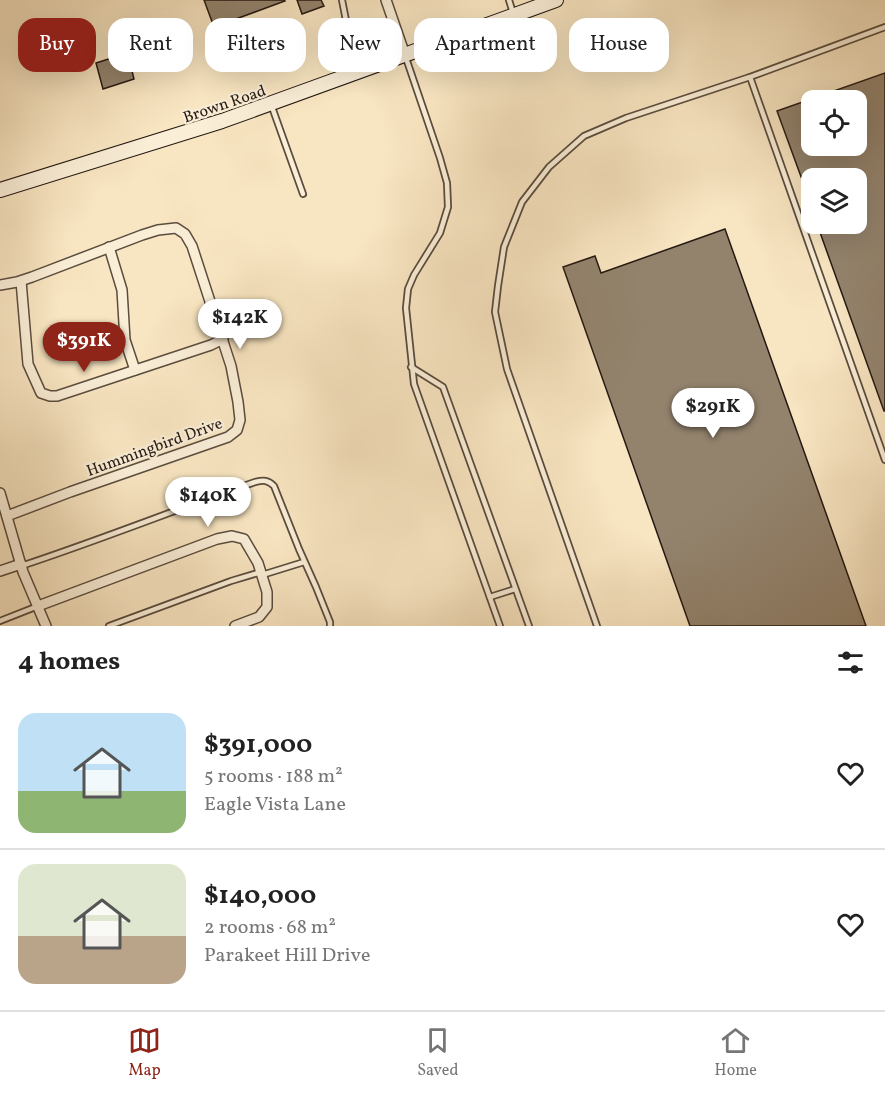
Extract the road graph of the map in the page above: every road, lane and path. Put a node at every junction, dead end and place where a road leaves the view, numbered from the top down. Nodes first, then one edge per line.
1 (342, 0) edge
2 (386, 0) edge
3 (509, 0) edge
4 (556, 0) edge
5 (514, 15) junction
6 (346, 18) edge
7 (885, 27) edge
8 (405, 55) junction
9 (402, 56) edge
10 (359, 72) edge
11 (750, 77) junction
12 (271, 104) junction
13 (0, 190) edge
14 (303, 194) dead end
15 (109, 247) junction
16 (21, 281) junction
17 (0, 285) edge
18 (223, 339) junction
19 (411, 367) junction
20 (135, 370) junction
21 (885, 460) edge
22 (0, 493) edge
23 (5, 521) edge
24 (304, 562) junction
25 (21, 565) junction
26 (0, 571) edge
27 (262, 574) junction
28 (515, 589) junction
29 (490, 597) junction
30 (38, 606) junction
31 (0, 621) edge
32 (46, 626) edge
33 (109, 626) edge
34 (235, 626) edge
35 (330, 626) edge
36 (500, 626) edge
37 (529, 626) edge
38 (597, 626) edge

1 - 6 lane
2 - 8 street
3 - 5 lane
4 - 5 main road, Brown Road
5 - 8 main road, Brown Road
7 - 11 lane
8 - 9 main road, Brown Road
8 - 19 lane
10 - 12 main road, Brown Road
11 - 21 lane
11 - 38 lane
12 - 13 main road, Brown Road
12 - 14 lane
15 - 16 street, Hummingbird Drive
15 - 18 street, Hummingbird Drive
15 - 20 street
16 - 17 street, Hummingbird Drive
16 - 20 street
18 - 20 street
18 - 23 street, Hummingbird Drive
19 - 28 lane
19 - 29 lane
22 - 23 street
23 - 25 street
24 - 25 lane
24 - 27 lane
24 - 35 lane
25 - 26 street
25 - 30 street
27 - 30 street
27 - 33 lane
27 - 34 street
28 - 29 lane
28 - 37 lane
29 - 36 lane
30 - 31 lane
30 - 32 street

